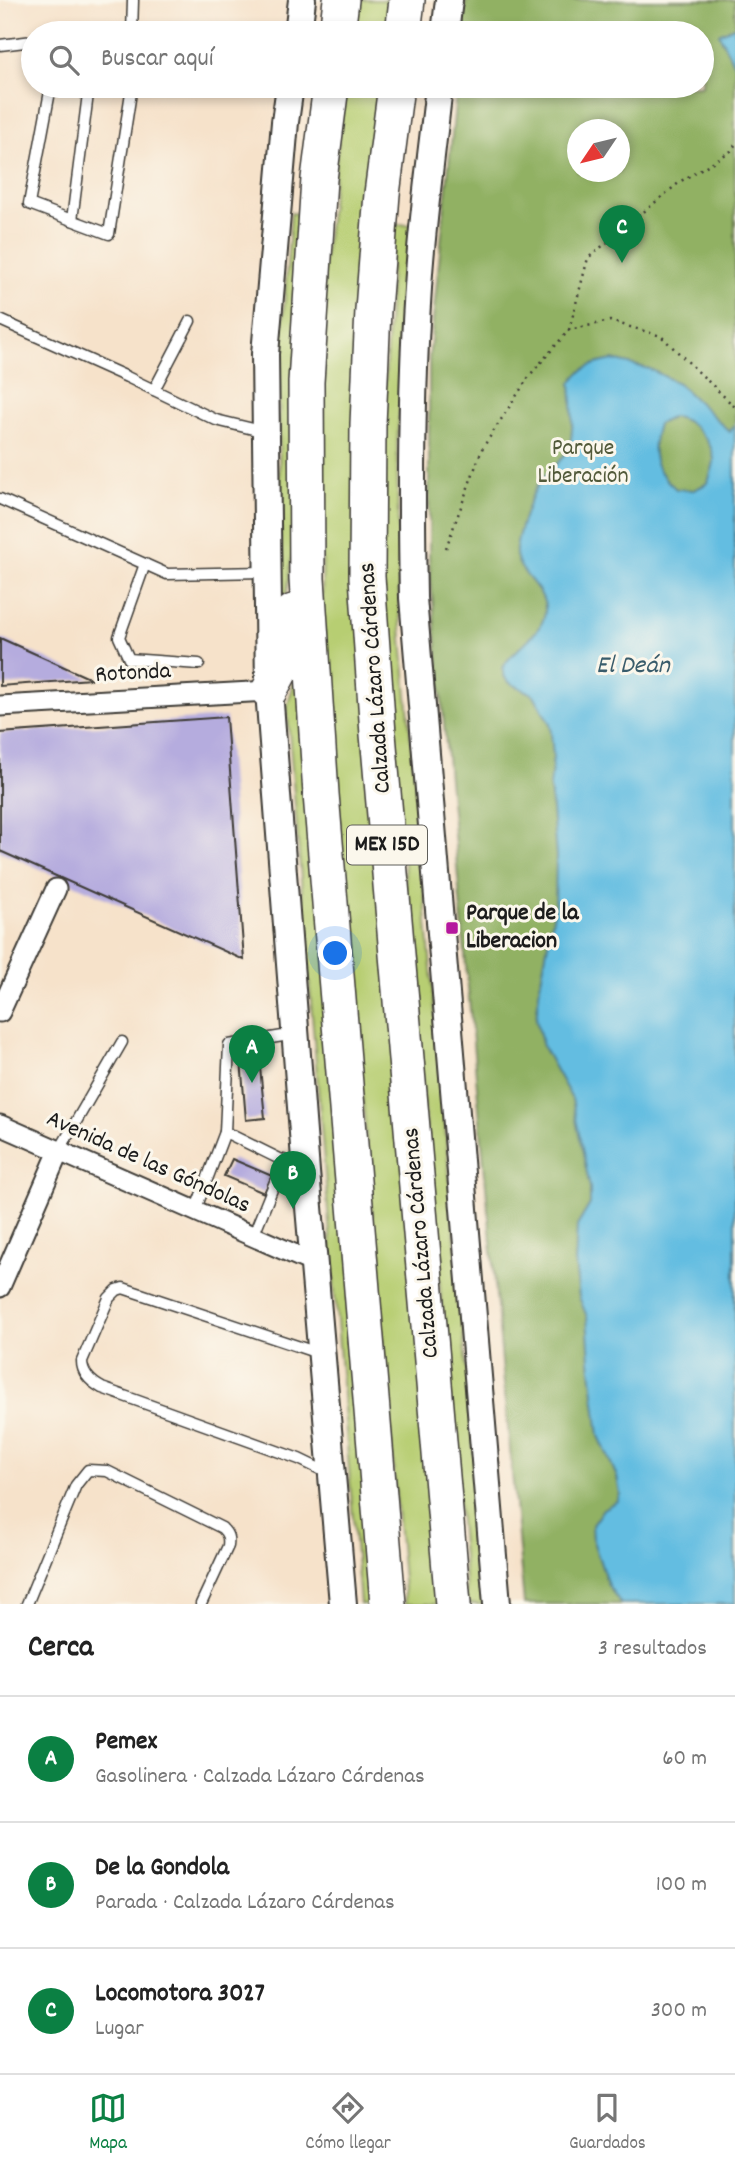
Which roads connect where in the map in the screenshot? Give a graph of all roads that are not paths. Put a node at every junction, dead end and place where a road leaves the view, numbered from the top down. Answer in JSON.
{"nodes":[{"id":1,"x":133,"y":0,"type":"edge"},
{"id":2,"x":302,"y":0,"type":"edge"},
{"id":3,"x":341,"y":0,"type":"edge"},
{"id":4,"x":407,"y":0,"type":"edge"},
{"id":5,"x":449,"y":0,"type":"edge"},
{"id":6,"x":132,"y":21,"type":"edge"},
{"id":7,"x":299,"y":21,"type":"edge"},
{"id":8,"x":338,"y":21,"type":"edge"},
{"id":9,"x":404,"y":21,"type":"edge"},
{"id":10,"x":446,"y":21,"type":"edge"},
{"id":11,"x":21,"y":43,"type":"edge"},
{"id":12,"x":0,"y":46,"type":"edge"},
{"id":13,"x":49,"y":98,"type":"edge"},
{"id":14,"x":87,"y":98,"type":"edge"},
{"id":15,"x":130,"y":98,"type":"edge"},
{"id":16,"x":288,"y":98,"type":"edge"},
{"id":17,"x":329,"y":98,"type":"edge"},
{"id":18,"x":394,"y":98,"type":"edge"},
{"id":19,"x":438,"y":98,"type":"edge"},
{"id":20,"x":72,"y":220,"type":"junction"},
{"id":21,"x":0,"y":320,"type":"edge"},
{"id":22,"x":190,"y":321,"type":"dead end"},
{"id":23,"x":154,"y":390,"type":"junction"},
{"id":24,"x":266,"y":432,"type":"junction"},
{"id":25,"x":0,"y":499,"type":"edge"},
{"id":26,"x":306,"y":511,"type":"junction"},
{"id":27,"x":145,"y":564,"type":"junction"},
{"id":28,"x":267,"y":572,"type":"junction"},
{"id":29,"x":199,"y":664,"type":"dead end"},
{"id":30,"x":269,"y":691,"type":"junction"},
{"id":31,"x":0,"y":706,"type":"edge"},
{"id":32,"x":55,"y":889,"type":"dead end"},
{"id":33,"x":0,"y":1012,"type":"edge"},
{"id":34,"x":295,"y":1034,"type":"junction"},
{"id":35,"x":122,"y":1042,"type":"dead end"},
{"id":36,"x":0,"y":1125,"type":"edge"},
{"id":37,"x":225,"y":1132,"type":"junction"},
{"id":38,"x":59,"y":1151,"type":"junction"},
{"id":39,"x":295,"y":1166,"type":"junction"},
{"id":40,"x":195,"y":1211,"type":"junction"},
{"id":41,"x":253,"y":1236,"type":"junction"},
{"id":42,"x":314,"y":1263,"type":"junction"},
{"id":43,"x":0,"y":1287,"type":"edge"},
{"id":44,"x":322,"y":1354,"type":"junction"},
{"id":45,"x":332,"y":1474,"type":"junction"},
{"id":46,"x":27,"y":1604,"type":"edge"},
{"id":47,"x":201,"y":1604,"type":"edge"},
{"id":48,"x":343,"y":1604,"type":"edge"},
{"id":49,"x":388,"y":1604,"type":"edge"},
{"id":50,"x":453,"y":1604,"type":"edge"},
{"id":51,"x":497,"y":1604,"type":"edge"}],
"edges":[{"from":1,"to":6,"type":"lane"},
{"from":2,"to":7,"type":"main road"},
{"from":3,"to":8,"type":"highway"},
{"from":4,"to":9,"type":"highway"},
{"from":5,"to":10,"type":"main road"},
{"from":11,"to":12,"type":"lane"},
{"from":13,"to":20,"type":"lane"},
{"from":14,"to":20,"type":"lane"},
{"from":15,"to":20,"type":"lane"},
{"from":16,"to":24,"type":"main road"},
{"from":17,"to":26,"type":"highway","number":"MEX 15D"},
{"from":18,"to":50,"type":"highway","name":"Calzada Lázaro Cárdenas","number":"MEX 15D"},
{"from":19,"to":51,"type":"main road","name":"Calzada Lázaro Cárdenas"},
{"from":21,"to":23,"type":"lane"},
{"from":22,"to":23,"type":"lane"},
{"from":23,"to":24,"type":"lane"},
{"from":24,"to":28,"type":"main road"},
{"from":25,"to":27,"type":"lane"},
{"from":26,"to":30,"type":"highway"},
{"from":26,"to":49,"type":"highway","number":"MEX 15D"},
{"from":27,"to":28,"type":"lane"},
{"from":27,"to":29,"type":"lane"},
{"from":28,"to":30,"type":"main road"},
{"from":30,"to":31,"type":"street","name":"Rotonda"},
{"from":30,"to":34,"type":"main road"},
{"from":32,"to":33,"type":"street"},
{"from":34,"to":37,"type":"lane"},
{"from":34,"to":39,"type":"main road"},
{"from":35,"to":38,"type":"lane"},
{"from":36,"to":38,"type":"street","name":"Avenida de las Góndolas"},
{"from":37,"to":39,"type":"lane"},
{"from":37,"to":40,"type":"lane"},
{"from":38,"to":40,"type":"street","name":"Avenida de las Góndolas"},
{"from":38,"to":43,"type":"street"},
{"from":39,"to":41,"type":"lane"},
{"from":39,"to":42,"type":"main road"},
{"from":40,"to":41,"type":"street","name":"Avenida de las Góndolas"},
{"from":41,"to":42,"type":"street","name":"Avenida de las Góndolas"},
{"from":42,"to":44,"type":"main road"},
{"from":44,"to":45,"type":"main road"},
{"from":44,"to":45,"type":"lane"},
{"from":45,"to":48,"type":"main road"},
{"from":46,"to":47,"type":"lane"}]}
